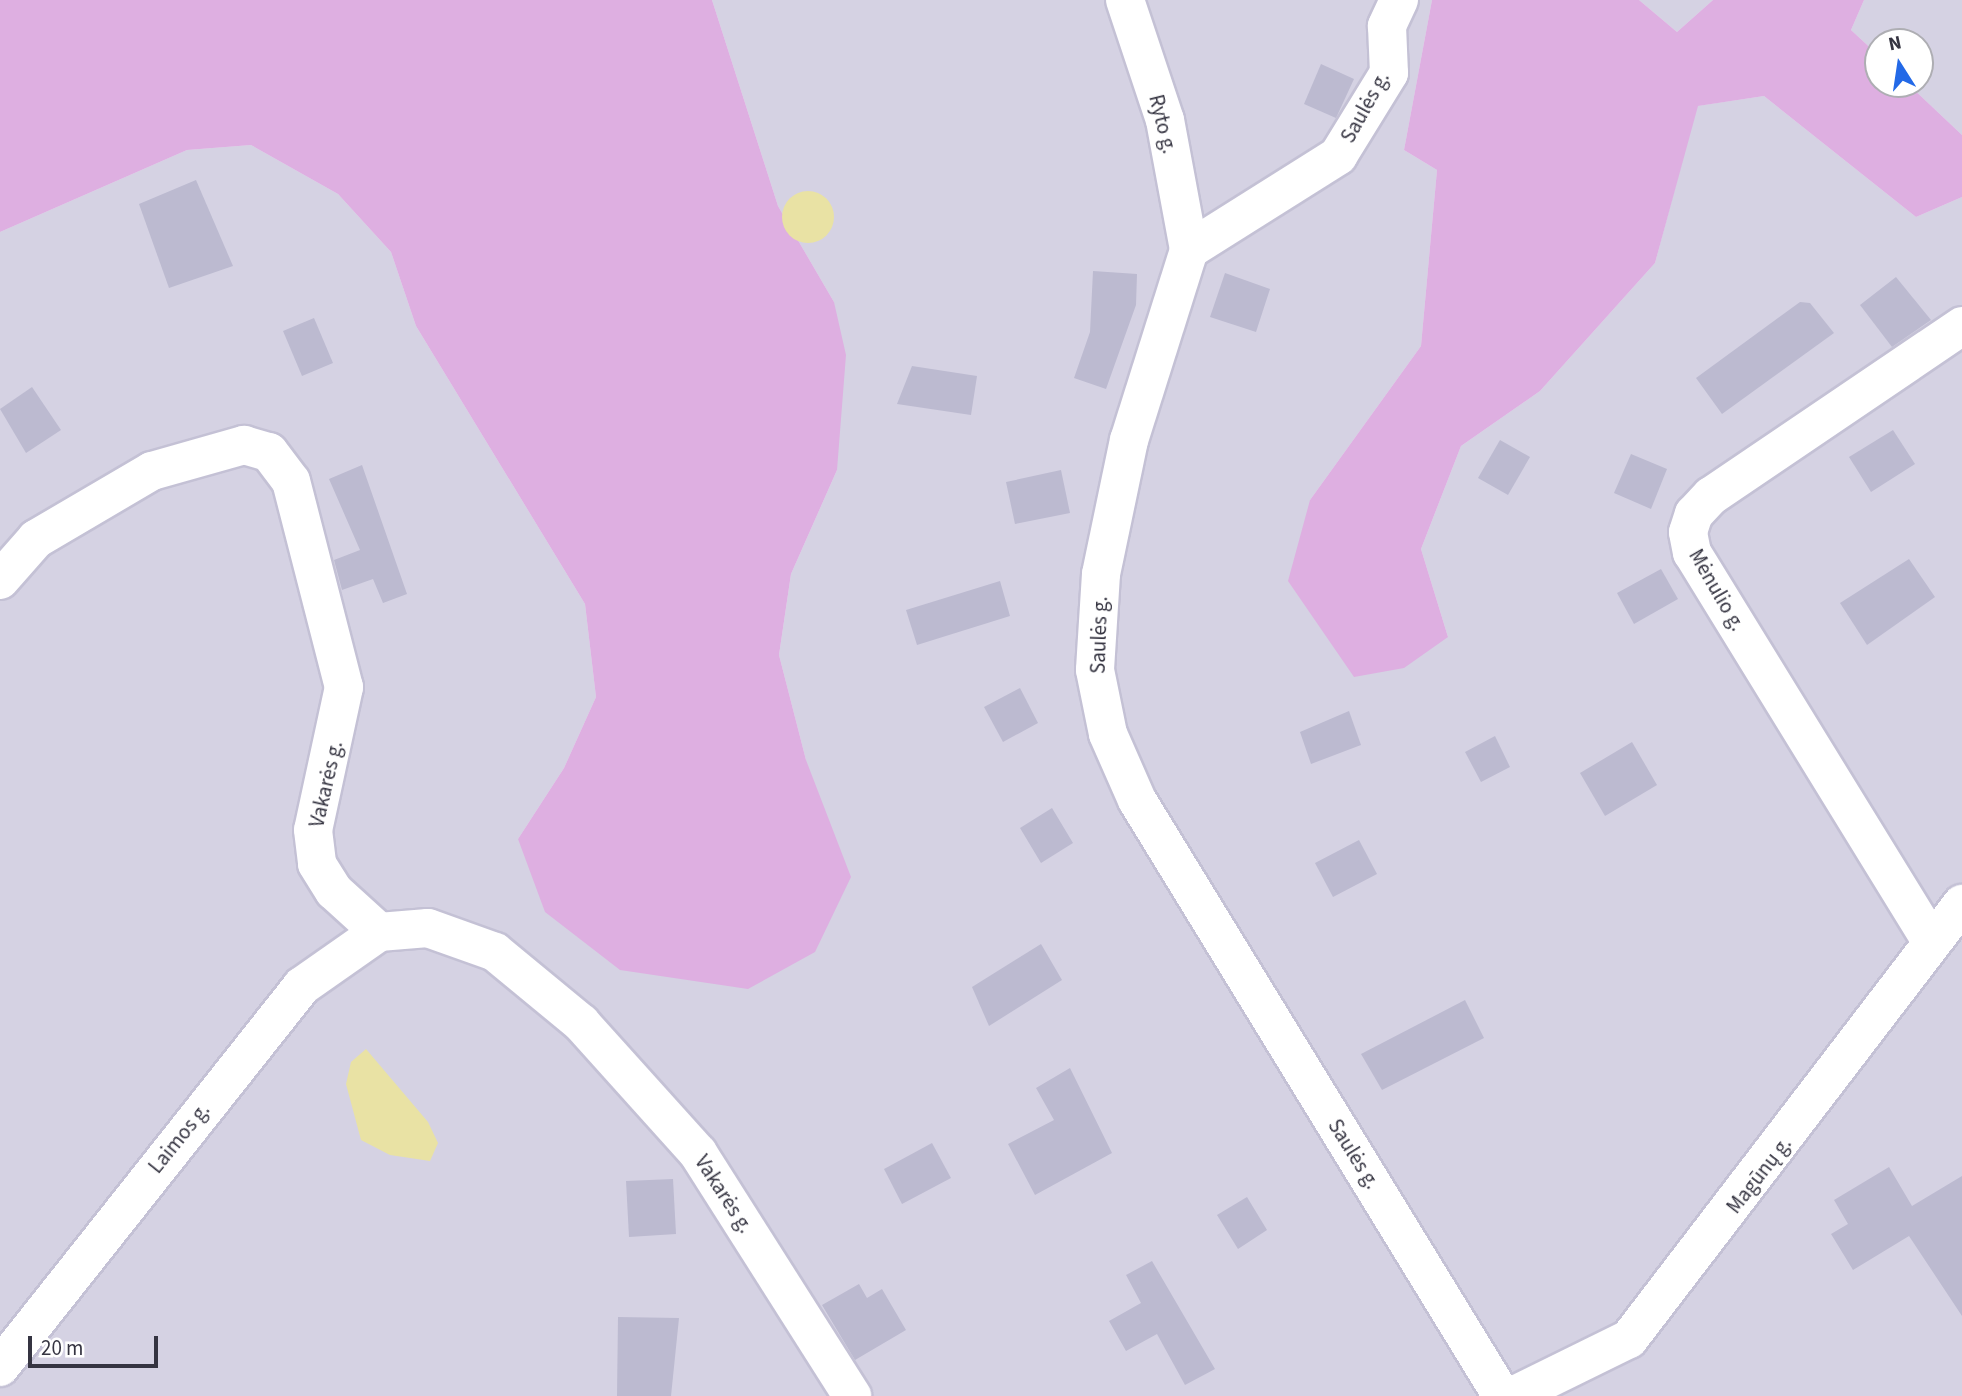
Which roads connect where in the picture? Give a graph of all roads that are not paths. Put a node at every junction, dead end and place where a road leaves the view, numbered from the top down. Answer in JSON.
{"nodes":[{"id":1,"x":1125,"y":0,"type":"edge"},
{"id":2,"x":1399,"y":0,"type":"edge"},
{"id":3,"x":1189,"y":250,"type":"junction"},
{"id":4,"x":1962,"y":326,"type":"edge"},
{"id":5,"x":0,"y":580,"type":"edge"},
{"id":6,"x":1962,"y":904,"type":"edge"},
{"id":7,"x":379,"y":932,"type":"junction"},
{"id":8,"x":1931,"y":942,"type":"junction"},
{"id":9,"x":0,"y":1367,"type":"edge"},
{"id":10,"x":852,"y":1396,"type":"edge"},
{"id":11,"x":1502,"y":1396,"type":"edge"},
{"id":12,"x":1513,"y":1396,"type":"edge"}],
"edges":[{"from":1,"to":3,"type":"street","name":"Ryto g."},
{"from":2,"to":3,"type":"street","name":"Saulės g."},
{"from":3,"to":11,"type":"street","name":"Saulės g."},
{"from":4,"to":8,"type":"street","name":"Mėnulio g."},
{"from":5,"to":7,"type":"street","name":"Vakarės g."},
{"from":6,"to":8,"type":"street","name":"Magūnų g."},
{"from":7,"to":9,"type":"street","name":"Laimos g."},
{"from":7,"to":10,"type":"street","name":"Vakarės g."},
{"from":8,"to":12,"type":"street","name":"Magūnų g."}]}
